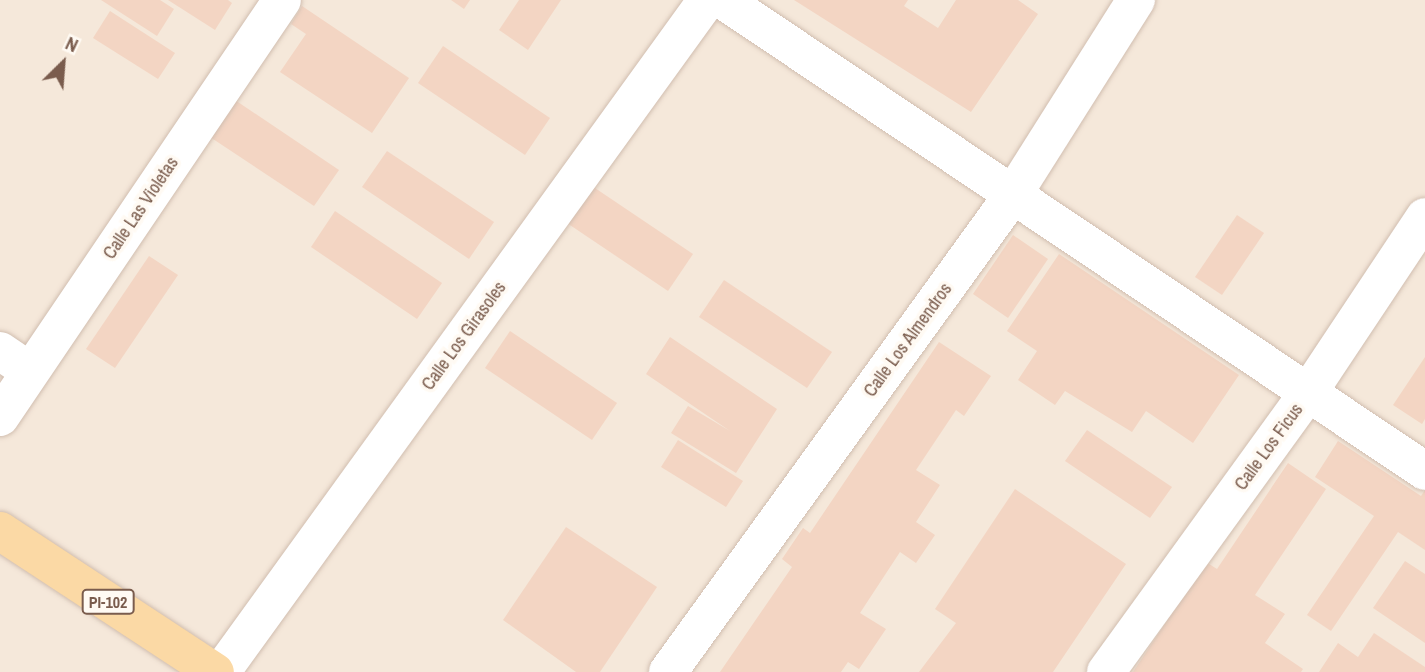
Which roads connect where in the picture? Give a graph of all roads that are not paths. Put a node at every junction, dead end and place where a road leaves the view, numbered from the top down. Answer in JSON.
{"nodes":[{"id":1,"x":282,"y":0,"type":"edge"},
{"id":2,"x":707,"y":0,"type":"edge"},
{"id":3,"x":723,"y":0,"type":"edge"},
{"id":4,"x":1136,"y":0,"type":"edge"},
{"id":5,"x":1012,"y":196,"type":"junction"},
{"id":6,"x":1425,"y":217,"type":"edge"},
{"id":7,"x":15,"y":361,"type":"edge"},
{"id":8,"x":1308,"y":393,"type":"junction"},
{"id":9,"x":0,"y":417,"type":"edge"},
{"id":10,"x":1425,"y":471,"type":"edge"},
{"id":11,"x":0,"y":531,"type":"edge"},
{"id":12,"x":215,"y":672,"type":"edge"},
{"id":13,"x":221,"y":672,"type":"edge"},
{"id":14,"x":668,"y":672,"type":"edge"},
{"id":15,"x":1106,"y":672,"type":"edge"}],
"edges":[{"from":1,"to":7,"type":"street","name":"Calle Las Violetas"},
{"from":2,"to":13,"type":"street","name":"Calle Los Girasoles"},
{"from":3,"to":5,"type":"street"},
{"from":4,"to":5,"type":"street","name":"Calle Los Almendros"},
{"from":5,"to":8,"type":"street"},
{"from":5,"to":14,"type":"street","name":"Calle Los Almendros"},
{"from":6,"to":8,"type":"street","name":"Calle Los Ficus"},
{"from":7,"to":9,"type":"street","name":"Calle Las Violetas"},
{"from":8,"to":10,"type":"street"},
{"from":8,"to":15,"type":"street","name":"Calle Los Ficus"},
{"from":11,"to":12,"type":"main road","number":"PI-102"}]}
